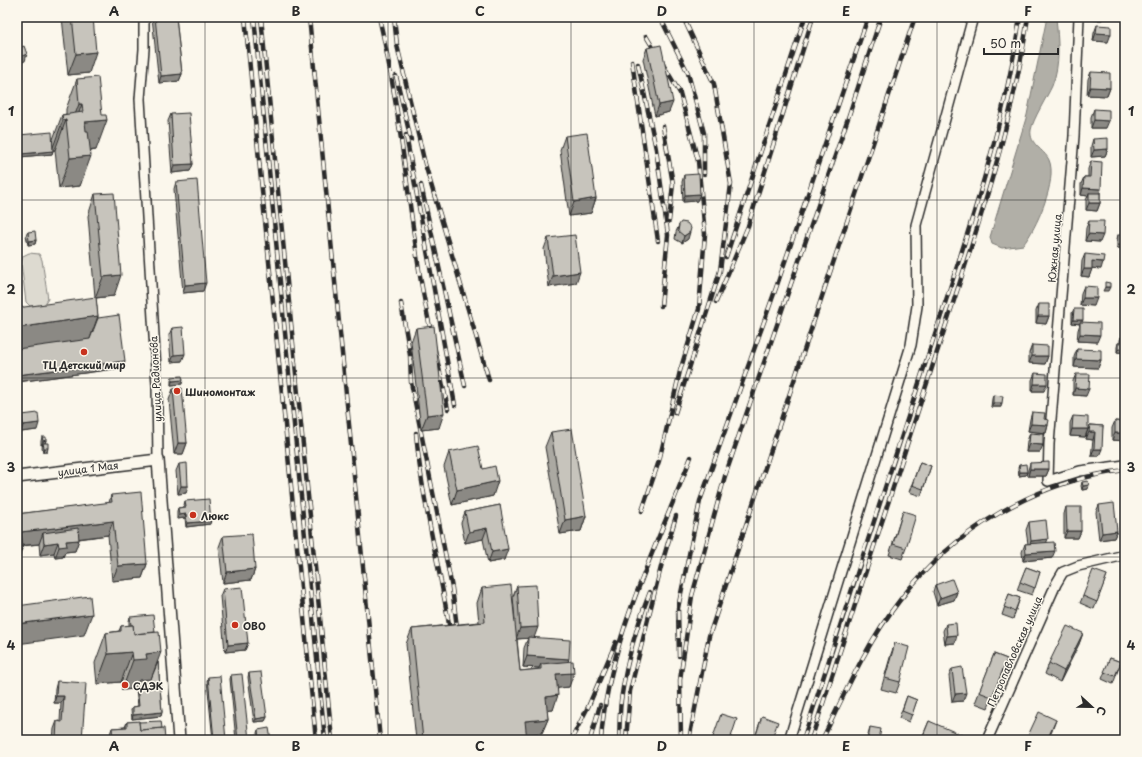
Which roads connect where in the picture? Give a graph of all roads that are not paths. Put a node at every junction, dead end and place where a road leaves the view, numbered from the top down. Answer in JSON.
{"nodes":[{"id":1,"x":144,"y":17,"type":"edge"},
{"id":2,"x":973,"y":17,"type":"edge"},
{"id":3,"x":1079,"y":17,"type":"edge"},
{"id":4,"x":158,"y":460,"type":"junction"},
{"id":5,"x":1125,"y":465,"type":"edge"},
{"id":6,"x":17,"y":477,"type":"edge"},
{"id":7,"x":1125,"y":555,"type":"edge"},
{"id":8,"x":179,"y":740,"type":"edge"},
{"id":9,"x":789,"y":740,"type":"edge"},
{"id":10,"x":987,"y":740,"type":"edge"}],
"edges":[{"from":1,"to":4,"type":"street","name":"улица Радионова"},
{"from":2,"to":9,"type":"street"},
{"from":3,"to":5,"type":"street","name":"Южная улица"},
{"from":4,"to":6,"type":"street","name":"улица 1 Мая"},
{"from":4,"to":8,"type":"street","name":"улица Радионова"},
{"from":7,"to":10,"type":"street","name":"Петропавловская улица"}]}
